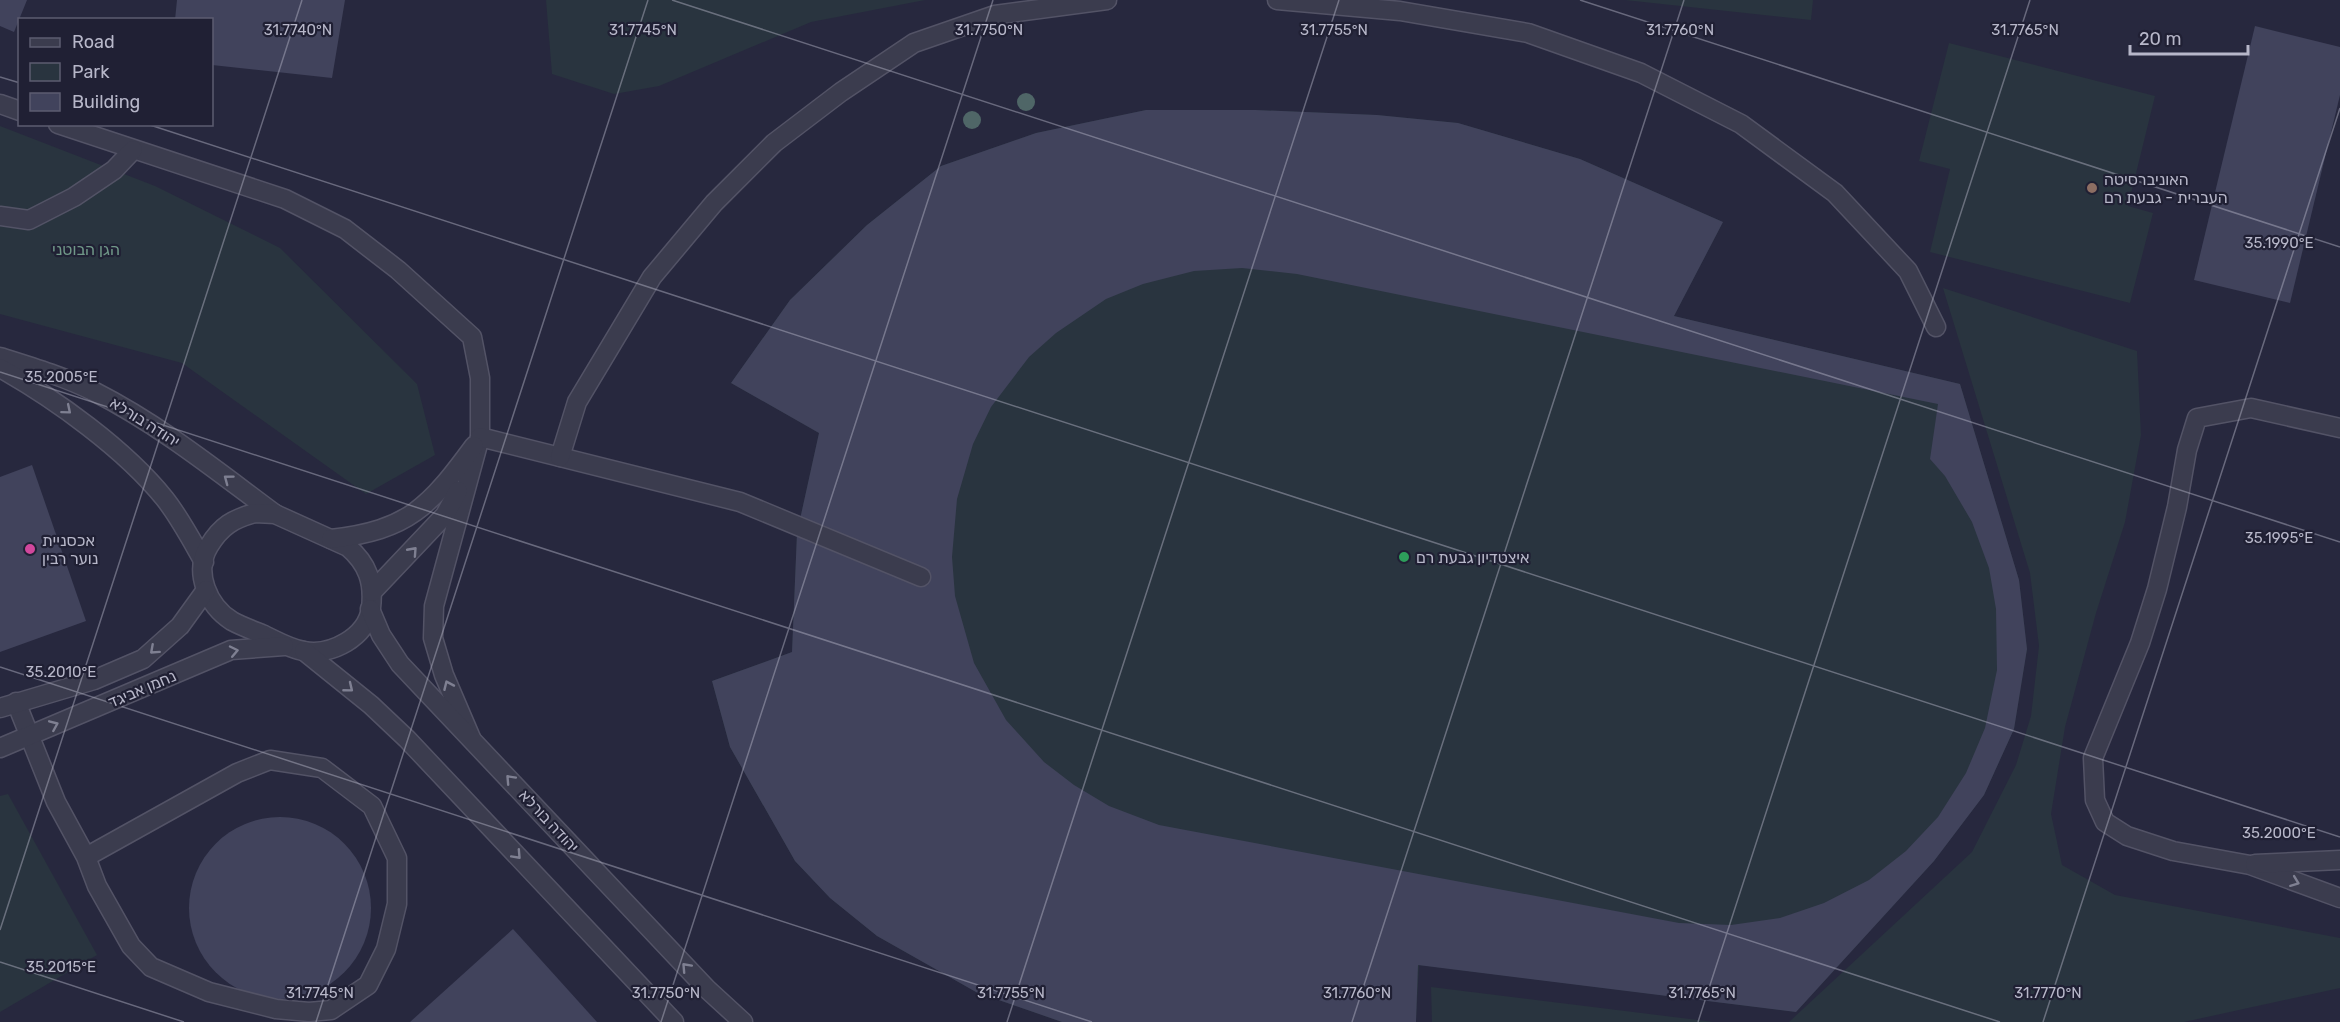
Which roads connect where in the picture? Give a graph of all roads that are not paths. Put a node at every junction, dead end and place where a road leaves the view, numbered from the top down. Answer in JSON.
{"nodes":[{"id":1,"x":1107,"y":0,"type":"edge"},
{"id":2,"x":1277,"y":0,"type":"edge"},
{"id":3,"x":0,"y":104,"type":"edge"},
{"id":4,"x":18,"y":110,"type":"edge"},
{"id":5,"x":64,"y":126,"type":"edge"},
{"id":6,"x":134,"y":150,"type":"junction"},
{"id":7,"x":0,"y":216,"type":"edge"},
{"id":8,"x":1936,"y":327,"type":"dead end"},
{"id":9,"x":0,"y":357,"type":"edge"},
{"id":10,"x":0,"y":368,"type":"edge"},
{"id":11,"x":2340,"y":428,"type":"edge"},
{"id":12,"x":480,"y":437,"type":"junction"},
{"id":13,"x":560,"y":457,"type":"junction"},
{"id":14,"x":275,"y":514,"type":"junction"},
{"id":15,"x":330,"y":539,"type":"junction"},
{"id":16,"x":204,"y":562,"type":"junction"},
{"id":17,"x":921,"y":577,"type":"dead end"},
{"id":18,"x":206,"y":590,"type":"junction"},
{"id":19,"x":371,"y":601,"type":"junction"},
{"id":20,"x":296,"y":648,"type":"junction"},
{"id":21,"x":8,"y":705,"type":"edge"},
{"id":22,"x":29,"y":736,"type":"junction"},
{"id":23,"x":471,"y":738,"type":"junction"},
{"id":24,"x":0,"y":748,"type":"edge"},
{"id":25,"x":86,"y":857,"type":"junction"},
{"id":26,"x":2340,"y":860,"type":"edge"},
{"id":27,"x":2250,"y":865,"type":"junction"},
{"id":28,"x":2340,"y":898,"type":"edge"},
{"id":29,"x":674,"y":1022,"type":"edge"},
{"id":30,"x":743,"y":1022,"type":"edge"}],
"edges":[{"from":1,"to":13,"type":"street"},
{"from":2,"to":8,"type":"street"},
{"from":3,"to":4,"type":"street"},
{"from":5,"to":6,"type":"street"},
{"from":6,"to":7,"type":"street"},
{"from":6,"to":12,"type":"street"},
{"from":14,"to":9,"type":"street","name":"יהודה בורלא","one_way":true},
{"from":10,"to":16,"type":"street","one_way":true},
{"from":11,"to":27,"type":"street"},
{"from":12,"to":13,"type":"street"},
{"from":12,"to":15,"type":"street"},
{"from":19,"to":12,"type":"street","one_way":true},
{"from":23,"to":12,"type":"street","one_way":true},
{"from":13,"to":17,"type":"street"},
{"from":14,"to":15,"type":"street"},
{"from":14,"to":16,"type":"street"},
{"from":15,"to":19,"type":"street"},
{"from":16,"to":18,"type":"street"},
{"from":18,"to":20,"type":"street"},
{"from":18,"to":21,"type":"street","name":"נחמן אביגד","one_way":true},
{"from":19,"to":20,"type":"street"},
{"from":19,"to":23,"type":"street","name":"יהודה בורלא"},
{"from":22,"to":20,"type":"street","name":"נחמן אביגד","one_way":true},
{"from":20,"to":29,"type":"street","one_way":true},
{"from":21,"to":22,"type":"street"},
{"from":22,"to":24,"type":"street","name":"נחמן אביגד"},
{"from":22,"to":25,"type":"street"},
{"from":30,"to":23,"type":"street","name":"יהודה בורלא","one_way":true},
{"from":25,"to":25,"type":"street"},
{"from":26,"to":27,"type":"street"},
{"from":27,"to":28,"type":"street","one_way":true}]}
